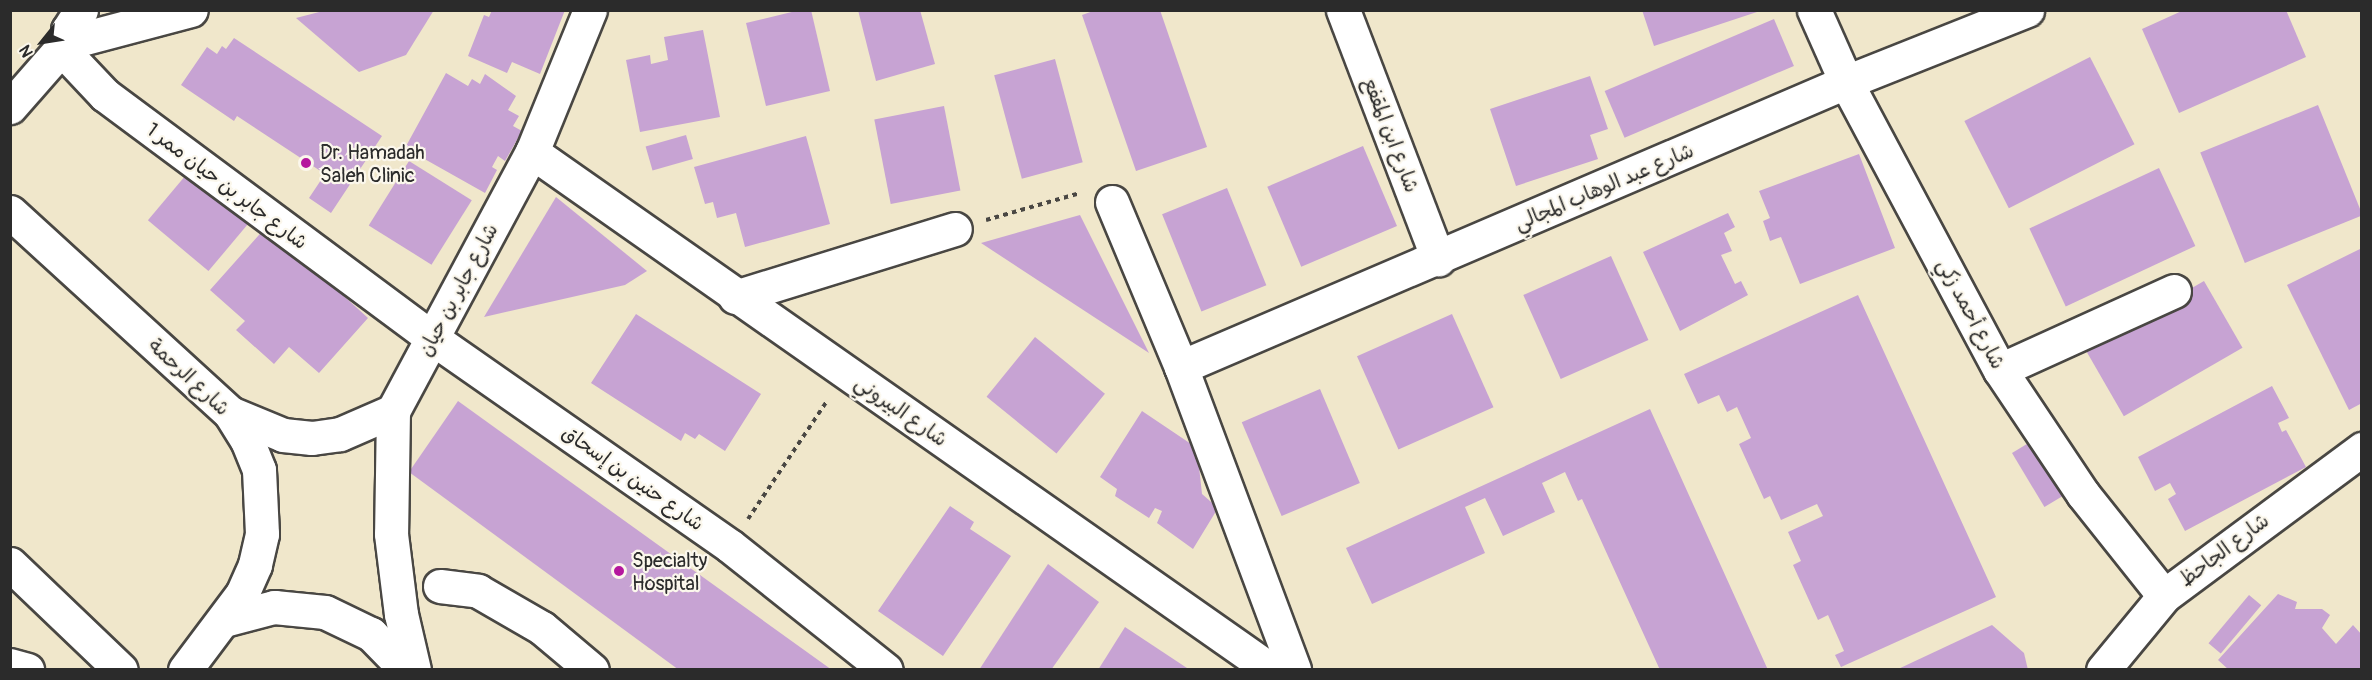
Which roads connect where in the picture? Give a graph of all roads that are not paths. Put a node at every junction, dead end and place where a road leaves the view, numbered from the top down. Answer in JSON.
{"nodes":[{"id":1,"x":81,"y":10,"type":"edge"},
{"id":2,"x":191,"y":10,"type":"edge"},
{"id":3,"x":590,"y":10,"type":"edge"},
{"id":4,"x":1343,"y":10,"type":"edge"},
{"id":5,"x":1814,"y":10,"type":"edge"},
{"id":6,"x":2027,"y":10,"type":"edge"},
{"id":7,"x":66,"y":42,"type":"junction"},
{"id":8,"x":1846,"y":82,"type":"junction"},
{"id":9,"x":10,"y":107,"type":"edge"},
{"id":10,"x":532,"y":152,"type":"junction"},
{"id":11,"x":1112,"y":202,"type":"road end"},
{"id":12,"x":10,"y":212,"type":"edge"},
{"id":13,"x":955,"y":229,"type":"road end"},
{"id":14,"x":1438,"y":258,"type":"junction"},
{"id":15,"x":2174,"y":291,"type":"dead end"},
{"id":16,"x":735,"y":297,"type":"junction"},
{"id":17,"x":432,"y":338,"type":"junction"},
{"id":18,"x":1181,"y":367,"type":"junction"},
{"id":19,"x":2000,"y":370,"type":"junction"},
{"id":20,"x":393,"y":411,"type":"junction"},
{"id":21,"x":230,"y":413,"type":"junction"},
{"id":22,"x":2361,"y":449,"type":"edge"},
{"id":23,"x":10,"y":564,"type":"edge"},
{"id":24,"x":440,"y":586,"type":"dead end"},
{"id":25,"x":2164,"y":596,"type":"junction"},
{"id":26,"x":224,"y":620,"type":"junction"},
{"id":27,"x":10,"y":665,"type":"edge"},
{"id":28,"x":27,"y":669,"type":"edge"},
{"id":29,"x":121,"y":669,"type":"edge"},
{"id":30,"x":185,"y":669,"type":"edge"},
{"id":31,"x":406,"y":669,"type":"edge"},
{"id":32,"x":414,"y":669,"type":"edge"},
{"id":33,"x":592,"y":669,"type":"edge"},
{"id":34,"x":886,"y":669,"type":"edge"},
{"id":35,"x":1271,"y":669,"type":"edge"},
{"id":36,"x":1294,"y":669,"type":"edge"},
{"id":37,"x":2103,"y":669,"type":"edge"}],
"edges":[{"from":1,"to":7,"type":"street"},
{"from":2,"to":7,"type":"street"},
{"from":3,"to":10,"type":"street","name":"شارع جابر بن حيان"},
{"from":4,"to":14,"type":"street","name":"شارع ابن المقفع"},
{"from":5,"to":8,"type":"street","name":"شارع أحمد زكي"},
{"from":6,"to":8,"type":"street","name":"شارع عبد الوهاب المجالي"},
{"from":7,"to":9,"type":"street"},
{"from":7,"to":17,"type":"street","name":"شارع جابر بن حيان ممر 1"},
{"from":8,"to":14,"type":"street","name":"شارع عبد الوهاب المجالي"},
{"from":8,"to":19,"type":"street","name":"شارع أحمد زكي"},
{"from":10,"to":16,"type":"street","name":"شارع البيروني"},
{"from":10,"to":17,"type":"street","name":"شارع جابر بن حيان"},
{"from":11,"to":18,"type":"street"},
{"from":12,"to":21,"type":"street","name":"شارع الرحمة"},
{"from":13,"to":16,"type":"street"},
{"from":14,"to":18,"type":"street","name":"شارع عبد الوهاب المجالي"},
{"from":15,"to":19,"type":"street"},
{"from":16,"to":35,"type":"street","name":"شارع البيروني"},
{"from":17,"to":20,"type":"street","name":"شارع جابر بن حيان"},
{"from":17,"to":34,"type":"street","name":"شارع حنين بن إسحاق"},
{"from":18,"to":36,"type":"street"},
{"from":19,"to":25,"type":"street","name":"شارع أحمد زكي"},
{"from":20,"to":21,"type":"street"},
{"from":20,"to":32,"type":"street"},
{"from":21,"to":26,"type":"street","name":"شارع الرحمة"},
{"from":22,"to":25,"type":"street","name":"شارع الجاحظ"},
{"from":23,"to":29,"type":"street"},
{"from":24,"to":33,"type":"street"},
{"from":25,"to":37,"type":"street","name":"شارع الجاحظ"},
{"from":26,"to":30,"type":"street"},
{"from":26,"to":31,"type":"street"},
{"from":27,"to":28,"type":"street"}]}
